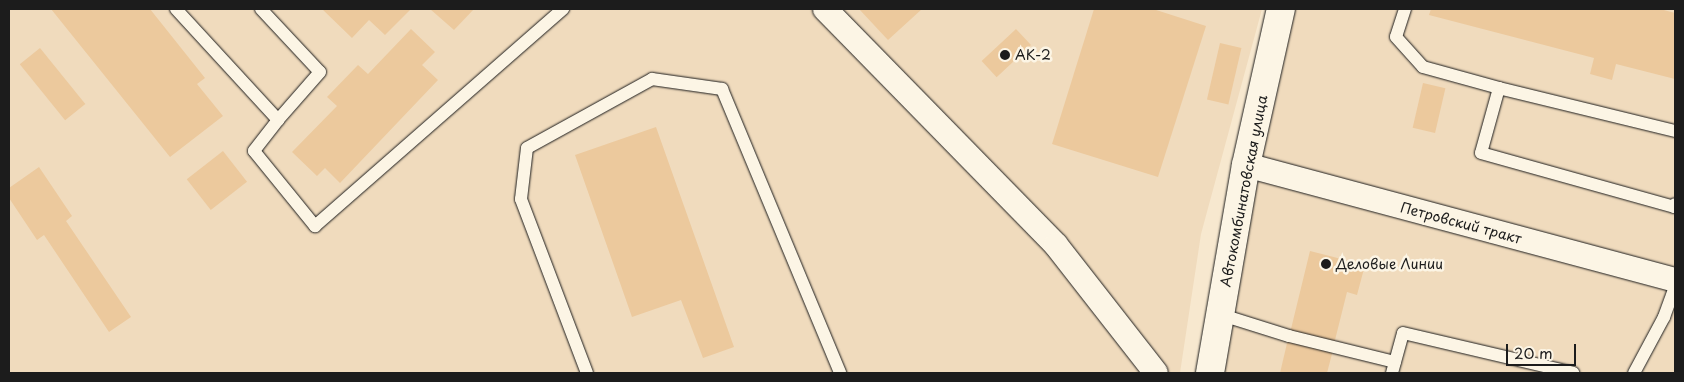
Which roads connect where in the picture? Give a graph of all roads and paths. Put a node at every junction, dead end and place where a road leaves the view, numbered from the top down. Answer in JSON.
{"nodes":[{"id":1,"x":176,"y":9,"type":"edge"},
{"id":2,"x":262,"y":9,"type":"edge"},
{"id":3,"x":563,"y":9,"type":"edge"},
{"id":4,"x":826,"y":9,"type":"edge"},
{"id":5,"x":1281,"y":9,"type":"edge"},
{"id":6,"x":1405,"y":9,"type":"edge"},
{"id":7,"x":1499,"y":88,"type":"junction"},
{"id":8,"x":278,"y":120,"type":"junction"},
{"id":9,"x":1675,"y":131,"type":"edge"},
{"id":10,"x":1246,"y":165,"type":"junction"},
{"id":11,"x":1675,"y":204,"type":"edge"},
{"id":12,"x":1675,"y":280,"type":"edge"},
{"id":13,"x":1675,"y":286,"type":"edge"},
{"id":14,"x":1222,"y":315,"type":"junction"},
{"id":15,"x":1394,"y":368,"type":"edge"},
{"id":16,"x":587,"y":373,"type":"edge"},
{"id":17,"x":840,"y":373,"type":"edge"},
{"id":18,"x":1156,"y":373,"type":"edge"},
{"id":19,"x":1210,"y":373,"type":"edge"},
{"id":20,"x":1573,"y":373,"type":"edge"},
{"id":21,"x":1634,"y":373,"type":"edge"}],
"edges":[{"from":1,"to":8,"type":"lane"},
{"from":2,"to":8,"type":"lane"},
{"from":3,"to":8,"type":"lane"},
{"from":4,"to":18,"type":"street"},
{"from":5,"to":10,"type":"street","name":"Автокомбинатовская улица"},
{"from":6,"to":7,"type":"lane"},
{"from":7,"to":9,"type":"lane"},
{"from":7,"to":11,"type":"lane"},
{"from":10,"to":12,"type":"street","name":"Петровский тракт"},
{"from":10,"to":14,"type":"street","name":"Автокомбинатовская улица"},
{"from":13,"to":21,"type":"lane"},
{"from":14,"to":15,"type":"lane"},
{"from":14,"to":19,"type":"street","name":"Автокомбинатовская улица"},
{"from":15,"to":20,"type":"lane"},
{"from":16,"to":17,"type":"lane"}]}
